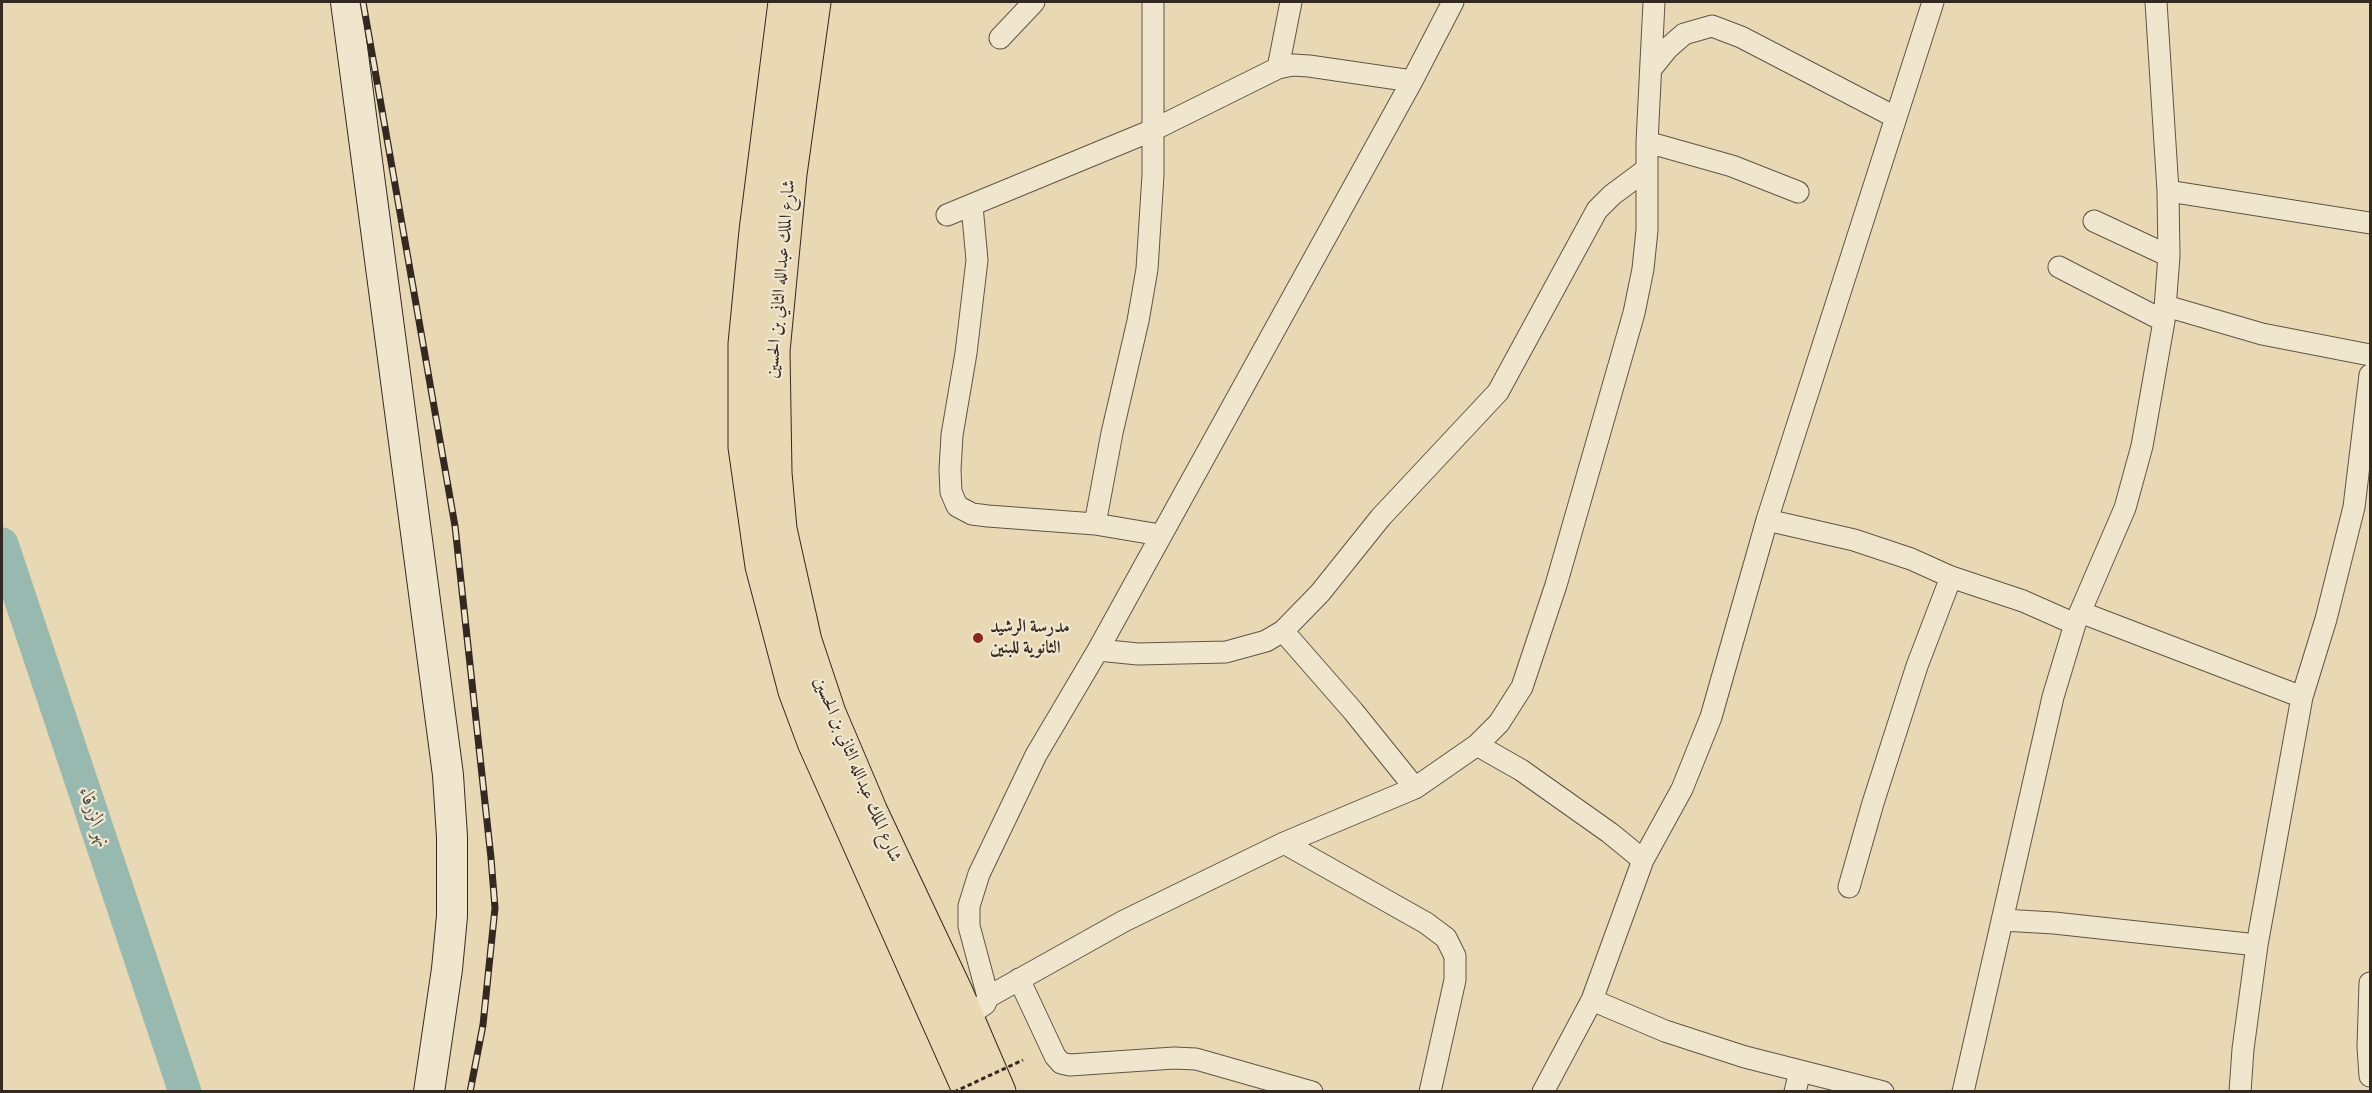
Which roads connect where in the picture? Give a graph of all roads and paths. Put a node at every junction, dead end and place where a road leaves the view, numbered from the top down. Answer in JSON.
{"nodes":[{"id":1,"x":346,"y":2,"type":"edge"},
{"id":2,"x":785,"y":2,"type":"edge"},
{"id":3,"x":814,"y":2,"type":"edge"},
{"id":4,"x":1034,"y":2,"type":"edge"},
{"id":5,"x":1153,"y":2,"type":"edge"},
{"id":6,"x":1291,"y":2,"type":"edge"},
{"id":7,"x":1453,"y":2,"type":"edge"},
{"id":8,"x":1653,"y":2,"type":"edge"},
{"id":9,"x":1933,"y":2,"type":"edge"},
{"id":10,"x":2156,"y":2,"type":"edge"},
{"id":11,"x":1000,"y":38,"type":"dead end"},
{"id":12,"x":1278,"y":68,"type":"junction"},
{"id":13,"x":1651,"y":69,"type":"junction"},
{"id":14,"x":1412,"y":81,"type":"junction"},
{"id":15,"x":1895,"y":117,"type":"junction"},
{"id":16,"x":1153,"y":130,"type":"junction"},
{"id":17,"x":1647,"y":142,"type":"junction"},
{"id":18,"x":1647,"y":169,"type":"junction"},
{"id":19,"x":777,"y":172,"type":"junction"},
{"id":20,"x":2168,"y":191,"type":"junction"},
{"id":21,"x":1798,"y":192,"type":"dead end"},
{"id":22,"x":972,"y":206,"type":"junction"},
{"id":23,"x":947,"y":215,"type":"dead end"},
{"id":24,"x":2094,"y":221,"type":"dead end"},
{"id":25,"x":2370,"y":223,"type":"edge"},
{"id":26,"x":2169,"y":256,"type":"junction"},
{"id":27,"x":2059,"y":267,"type":"dead end"},
{"id":28,"x":2165,"y":314,"type":"junction"},
{"id":29,"x":2370,"y":355,"type":"edge"},
{"id":30,"x":2370,"y":375,"type":"edge"},
{"id":31,"x":1767,"y":520,"type":"junction"},
{"id":32,"x":1095,"y":524,"type":"junction"},
{"id":33,"x":1160,"y":536,"type":"junction"},
{"id":34,"x":1951,"y":577,"type":"junction"},
{"id":35,"x":2077,"y":618,"type":"junction"},
{"id":36,"x":1283,"y":631,"type":"junction"},
{"id":37,"x":1098,"y":650,"type":"junction"},
{"id":38,"x":2302,"y":697,"type":"junction"},
{"id":39,"x":1477,"y":745,"type":"junction"},
{"id":40,"x":1414,"y":788,"type":"junction"},
{"id":41,"x":1284,"y":843,"type":"junction"},
{"id":42,"x":1643,"y":860,"type":"junction"},
{"id":43,"x":1849,"y":887,"type":"dead end"},
{"id":44,"x":2002,"y":920,"type":"junction"},
{"id":45,"x":2257,"y":945,"type":"junction"},
{"id":46,"x":1019,"y":979,"type":"junction"},
{"id":47,"x":2370,"y":983,"type":"edge"},
{"id":48,"x":1593,"y":1000,"type":"junction"},
{"id":49,"x":977,"y":1007,"type":"junction"},
{"id":50,"x":1023,"y":1060,"type":"dead end"},
{"id":51,"x":1800,"y":1071,"type":"junction"},
{"id":52,"x":2370,"y":1076,"type":"edge"},
{"id":53,"x":429,"y":1092,"type":"edge"},
{"id":54,"x":954,"y":1092,"type":"edge"},
{"id":55,"x":970,"y":1092,"type":"edge"},
{"id":56,"x":999,"y":1092,"type":"edge"},
{"id":57,"x":1312,"y":1092,"type":"edge"},
{"id":58,"x":1430,"y":1092,"type":"edge"},
{"id":59,"x":1543,"y":1092,"type":"edge"},
{"id":60,"x":1794,"y":1092,"type":"edge"},
{"id":61,"x":1883,"y":1092,"type":"edge"},
{"id":62,"x":1963,"y":1092,"type":"edge"},
{"id":63,"x":2240,"y":1092,"type":"edge"}],
"edges":[{"from":1,"to":53,"type":"street"},
{"from":2,"to":19,"type":"main road","name":"شارع الملك عبدالله الثاني بن الحسين"},
{"from":3,"to":19,"type":"main road","name":"شارع الملك عبدالله الثاني بن الحسين"},
{"from":4,"to":11,"type":"street"},
{"from":5,"to":16,"type":"street"},
{"from":6,"to":12,"type":"street"},
{"from":7,"to":14,"type":"street"},
{"from":8,"to":13,"type":"street"},
{"from":9,"to":15,"type":"street"},
{"from":10,"to":20,"type":"street"},
{"from":12,"to":14,"type":"street"},
{"from":12,"to":16,"type":"street"},
{"from":13,"to":15,"type":"street"},
{"from":13,"to":17,"type":"street"},
{"from":14,"to":33,"type":"street"},
{"from":15,"to":31,"type":"street"},
{"from":16,"to":22,"type":"street"},
{"from":16,"to":32,"type":"street"},
{"from":17,"to":18,"type":"street"},
{"from":17,"to":21,"type":"street"},
{"from":18,"to":36,"type":"street"},
{"from":18,"to":39,"type":"street"},
{"from":19,"to":49,"type":"main road","name":"شارع الملك عبدالله الثاني بن الحسين"},
{"from":19,"to":55,"type":"main road","name":"شارع الملك عبدالله الثاني بن الحسين"},
{"from":20,"to":25,"type":"street"},
{"from":20,"to":26,"type":"street"},
{"from":22,"to":23,"type":"street"},
{"from":22,"to":32,"type":"street"},
{"from":24,"to":26,"type":"street"},
{"from":26,"to":28,"type":"street"},
{"from":27,"to":28,"type":"street"},
{"from":28,"to":29,"type":"street"},
{"from":28,"to":35,"type":"street"},
{"from":30,"to":38,"type":"street"},
{"from":31,"to":34,"type":"street"},
{"from":31,"to":42,"type":"street"},
{"from":32,"to":33,"type":"street"},
{"from":33,"to":37,"type":"street"},
{"from":34,"to":35,"type":"street"},
{"from":34,"to":43,"type":"street"},
{"from":35,"to":38,"type":"street"},
{"from":35,"to":44,"type":"street"},
{"from":36,"to":37,"type":"street"},
{"from":36,"to":40,"type":"street"},
{"from":37,"to":49,"type":"street"},
{"from":38,"to":45,"type":"street"},
{"from":39,"to":40,"type":"street"},
{"from":39,"to":42,"type":"street"},
{"from":40,"to":41,"type":"street"},
{"from":41,"to":46,"type":"street"},
{"from":41,"to":58,"type":"street"},
{"from":42,"to":48,"type":"street"},
{"from":44,"to":45,"type":"street"},
{"from":44,"to":62,"type":"street"},
{"from":45,"to":63,"type":"street"},
{"from":46,"to":49,"type":"street"},
{"from":46,"to":57,"type":"street"},
{"from":47,"to":52,"type":"street"},
{"from":48,"to":51,"type":"street"},
{"from":48,"to":59,"type":"street"},
{"from":49,"to":56,"type":"main road","name":"شارع الملك عبدالله الثاني بن الحسين"},
{"from":50,"to":54,"type":"path","bridge":true},
{"from":51,"to":60,"type":"street"},
{"from":51,"to":61,"type":"street"}]}
